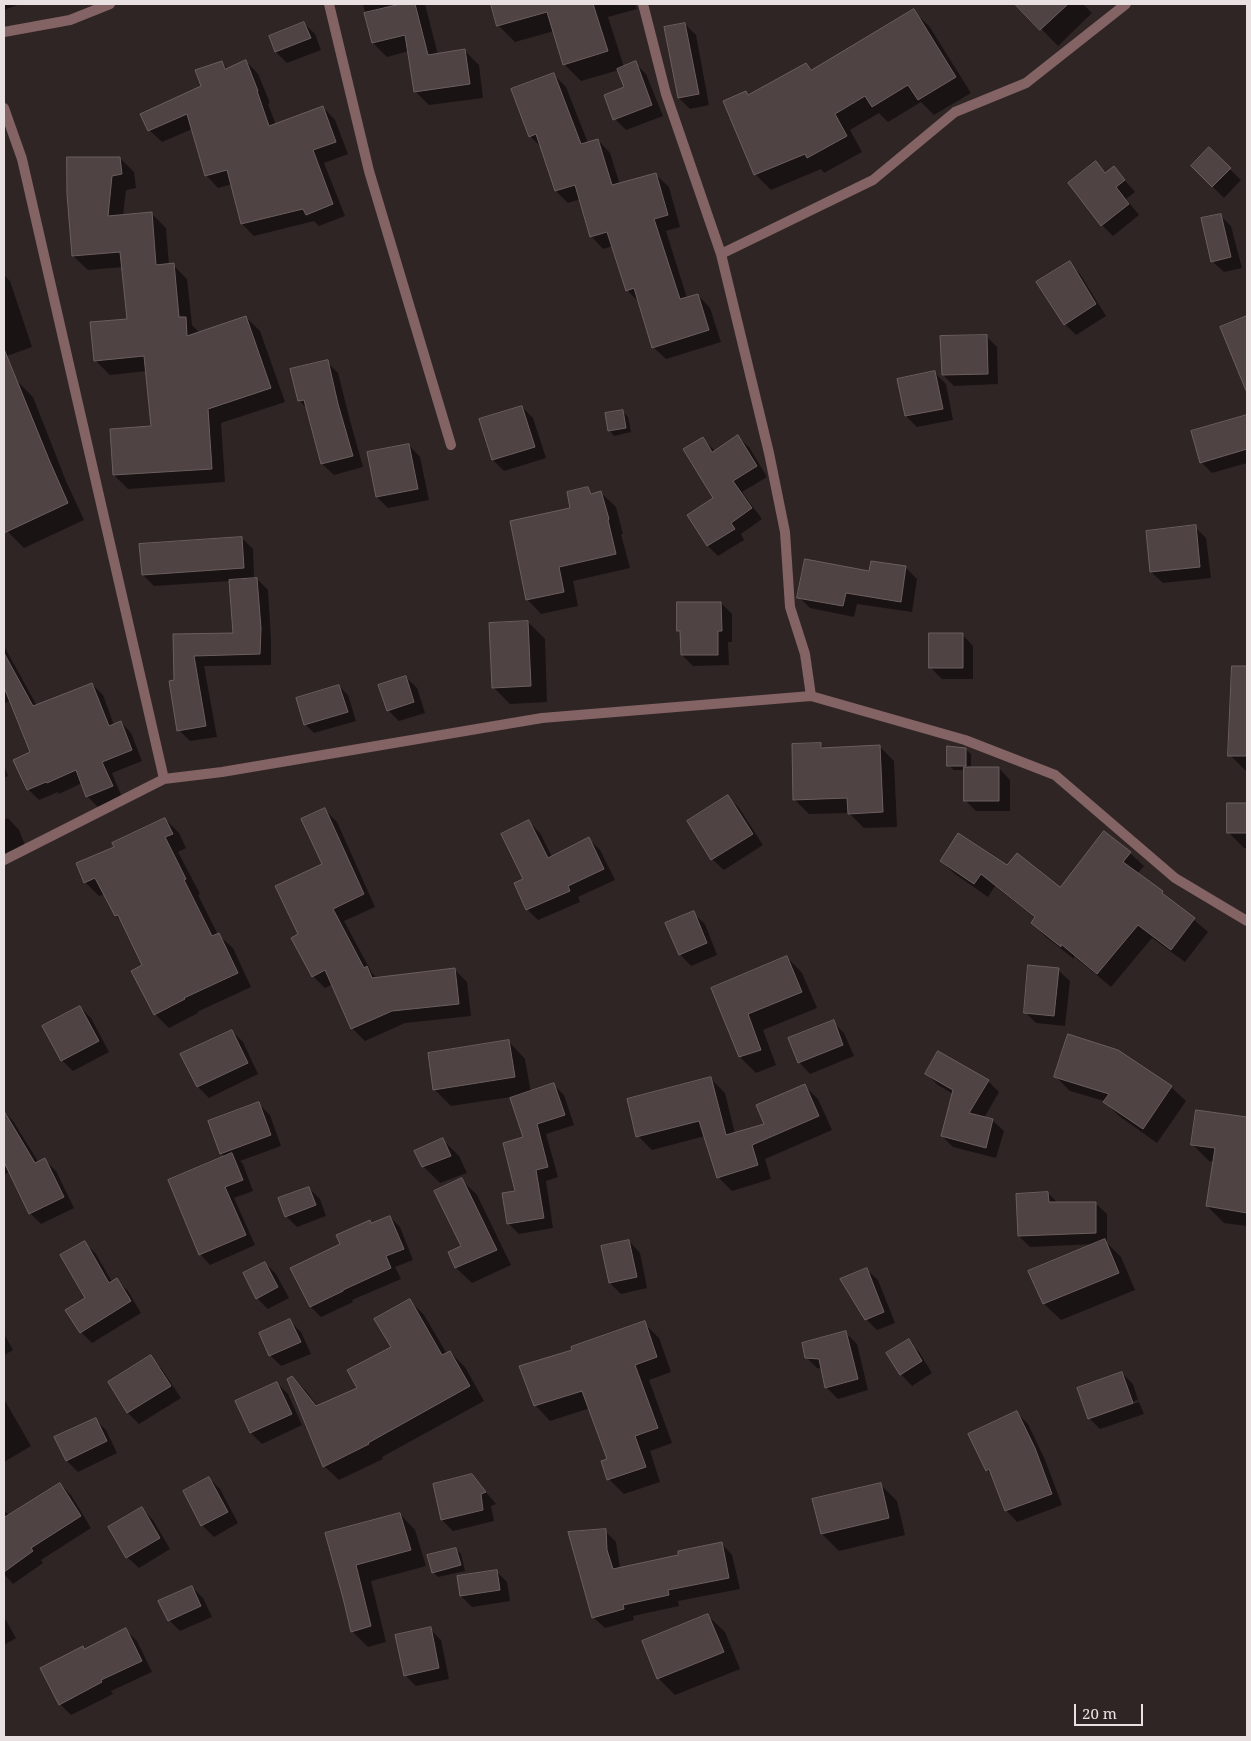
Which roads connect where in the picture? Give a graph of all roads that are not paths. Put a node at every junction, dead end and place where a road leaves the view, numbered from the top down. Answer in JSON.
{"nodes":[{"id":1,"x":110,"y":4,"type":"edge"},
{"id":2,"x":329,"y":4,"type":"edge"},
{"id":3,"x":643,"y":4,"type":"edge"},
{"id":4,"x":1126,"y":4,"type":"edge"},
{"id":5,"x":4,"y":32,"type":"edge"},
{"id":6,"x":4,"y":108,"type":"edge"},
{"id":7,"x":720,"y":254,"type":"junction"},
{"id":8,"x":451,"y":445,"type":"dead end"},
{"id":9,"x":811,"y":696,"type":"junction"},
{"id":10,"x":164,"y":779,"type":"junction"},
{"id":11,"x":4,"y":860,"type":"edge"},
{"id":12,"x":1247,"y":921,"type":"edge"}],
"edges":[{"from":1,"to":5,"type":"street"},
{"from":2,"to":8,"type":"street"},
{"from":3,"to":7,"type":"street"},
{"from":4,"to":7,"type":"street"},
{"from":6,"to":10,"type":"street"},
{"from":7,"to":9,"type":"street"},
{"from":9,"to":10,"type":"street"},
{"from":9,"to":12,"type":"street"},
{"from":10,"to":11,"type":"street"}]}
